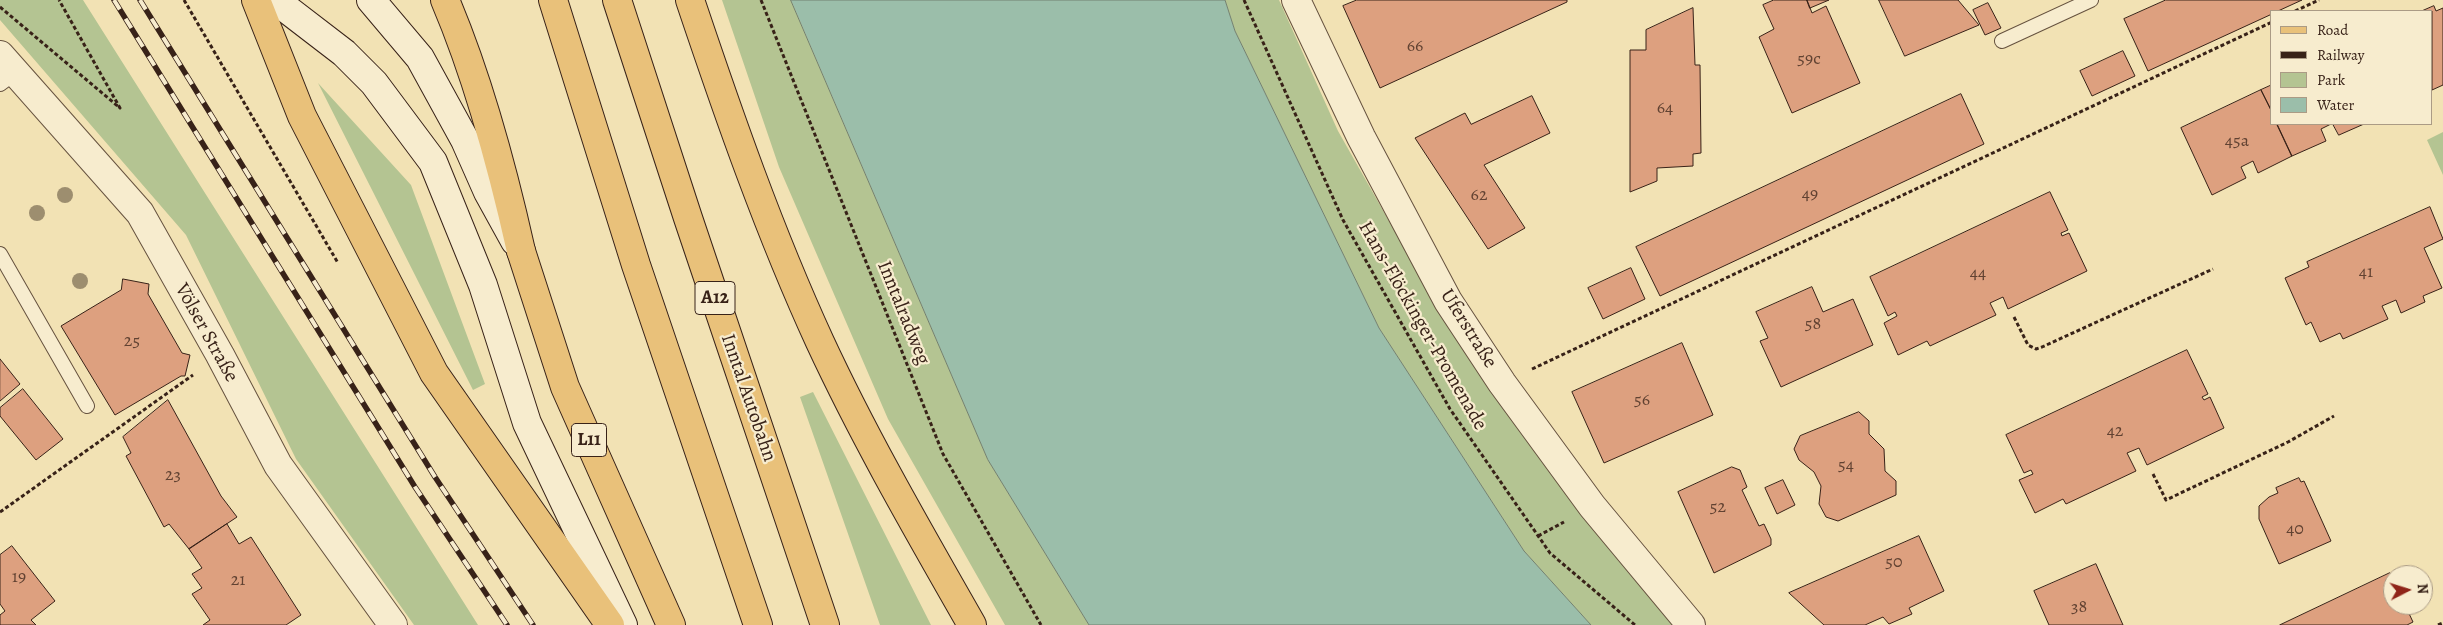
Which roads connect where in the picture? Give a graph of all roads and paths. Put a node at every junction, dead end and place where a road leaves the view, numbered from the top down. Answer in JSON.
{"nodes":[{"id":1,"x":59,"y":0,"type":"edge"},
{"id":2,"x":256,"y":0,"type":"edge"},
{"id":3,"x":275,"y":0,"type":"edge"},
{"id":4,"x":371,"y":0,"type":"edge"},
{"id":5,"x":445,"y":0,"type":"edge"},
{"id":6,"x":554,"y":0,"type":"edge"},
{"id":7,"x":617,"y":0,"type":"edge"},
{"id":8,"x":690,"y":0,"type":"edge"},
{"id":9,"x":761,"y":0,"type":"edge"},
{"id":10,"x":1244,"y":0,"type":"edge"},
{"id":11,"x":1296,"y":0,"type":"edge"},
{"id":12,"x":2091,"y":0,"type":"edge"},
{"id":13,"x":2320,"y":0,"type":"edge"},
{"id":14,"x":0,"y":7,"type":"edge"},
{"id":15,"x":2298,"y":10,"type":"edge"},
{"id":16,"x":2270,"y":23,"type":"edge"},
{"id":17,"x":2002,"y":42,"type":"dead end"},
{"id":18,"x":5,"y":70,"type":"edge"},
{"id":19,"x":521,"y":251,"type":"junction"},
{"id":20,"x":0,"y":254,"type":"edge"},
{"id":21,"x":2213,"y":269,"type":"dead end"},
{"id":22,"x":2014,"y":317,"type":"dead end"},
{"id":23,"x":220,"y":355,"type":"junction"},
{"id":24,"x":1502,"y":383,"type":"junction"},
{"id":25,"x":87,"y":406,"type":"dead end"},
{"id":26,"x":2334,"y":416,"type":"dead end"},
{"id":27,"x":2153,"y":474,"type":"dead end"},
{"id":28,"x":0,"y":512,"type":"edge"},
{"id":29,"x":2443,"y":623,"type":"edge"},
{"id":30,"x":393,"y":625,"type":"edge"},
{"id":31,"x":610,"y":625,"type":"edge"},
{"id":32,"x":623,"y":625,"type":"edge"},
{"id":33,"x":671,"y":625,"type":"edge"},
{"id":34,"x":758,"y":625,"type":"edge"},
{"id":35,"x":825,"y":625,"type":"edge"},
{"id":36,"x":972,"y":625,"type":"edge"},
{"id":37,"x":1041,"y":625,"type":"edge"},
{"id":38,"x":1635,"y":625,"type":"edge"},
{"id":39,"x":1691,"y":625,"type":"edge"},
{"id":40,"x":2438,"y":625,"type":"edge"}],
"edges":[{"from":1,"to":14,"type":"path"},
{"from":2,"to":31,"type":"main road"},
{"from":3,"to":32,"type":"street","number":"L11"},
{"from":4,"to":19,"type":"street","number":"L11"},
{"from":5,"to":19,"type":"main road"},
{"from":6,"to":34,"type":"main road"},
{"from":7,"to":35,"type":"main road","name":"Inntal Autobahn","number":"A12"},
{"from":8,"to":36,"type":"main road"},
{"from":9,"to":37,"type":"path","name":"Inntalradweg"},
{"from":10,"to":38,"type":"path","name":"Hans-Flöckinger-Promenade"},
{"from":11,"to":24,"type":"street","name":"Uferstraße"},
{"from":12,"to":17,"type":"lane"},
{"from":13,"to":15,"type":"path"},
{"from":16,"to":24,"type":"path"},
{"from":18,"to":23,"type":"street","name":"Völser Straße"},
{"from":19,"to":33,"type":"main road","number":"L11"},
{"from":20,"to":25,"type":"lane"},
{"from":21,"to":22,"type":"path"},
{"from":23,"to":28,"type":"path"},
{"from":23,"to":30,"type":"street","name":"Völser Straße"},
{"from":24,"to":39,"type":"street","name":"Uferstraße"},
{"from":26,"to":27,"type":"path"},
{"from":29,"to":40,"type":"path"}]}
